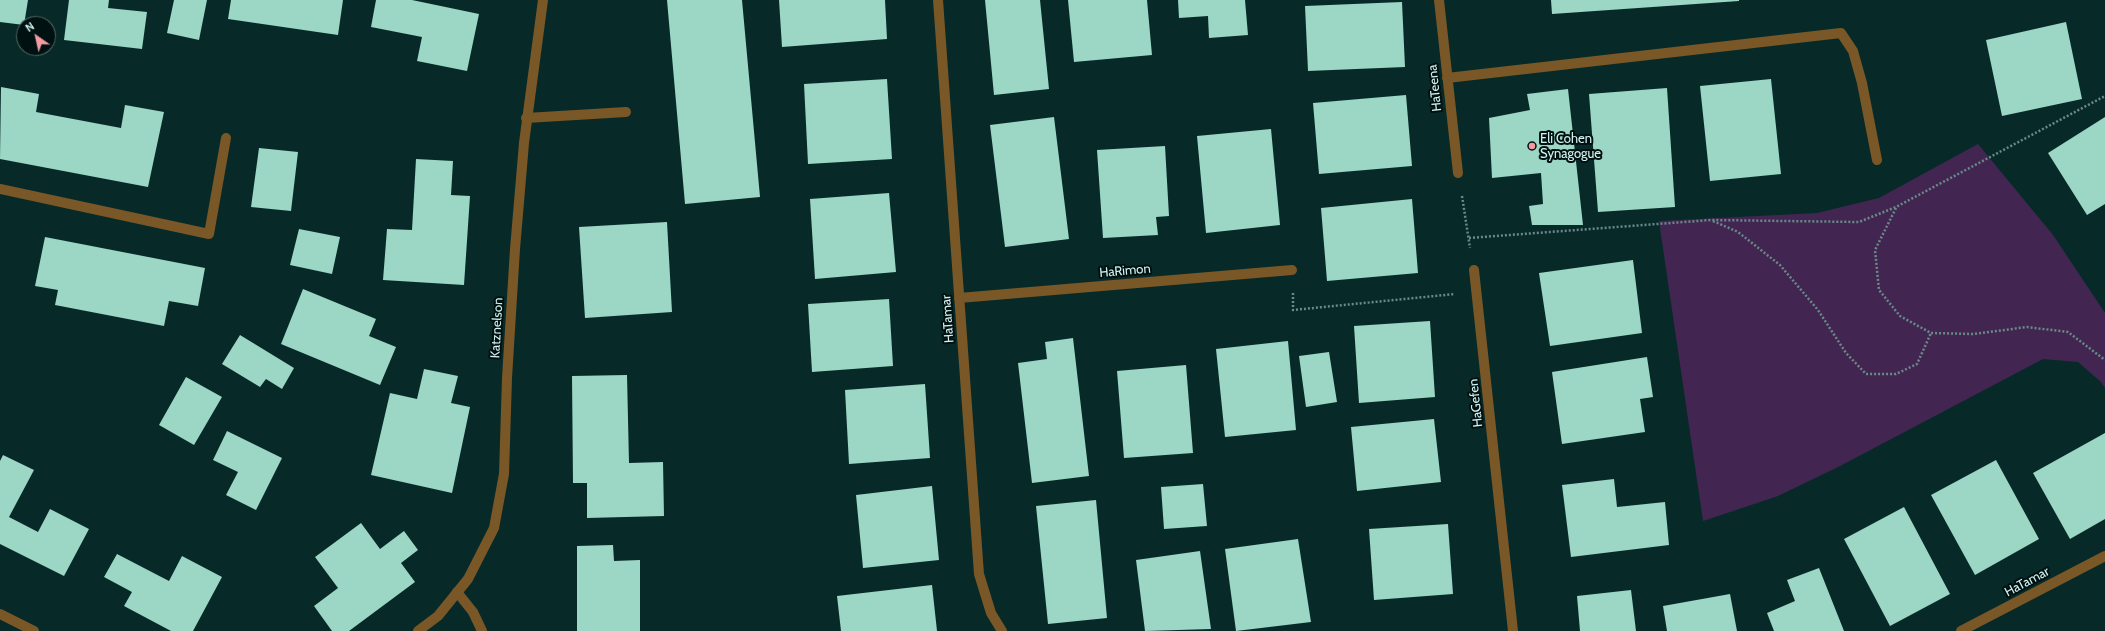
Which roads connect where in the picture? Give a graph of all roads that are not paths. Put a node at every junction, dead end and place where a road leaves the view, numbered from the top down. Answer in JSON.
{"nodes":[{"id":1,"x":543,"y":0,"type":"edge"},
{"id":2,"x":938,"y":0,"type":"edge"},
{"id":3,"x":1439,"y":0,"type":"edge"},
{"id":4,"x":1447,"y":78,"type":"junction"},
{"id":5,"x":626,"y":112,"type":"dead end"},
{"id":6,"x":526,"y":118,"type":"junction"},
{"id":7,"x":226,"y":138,"type":"dead end"},
{"id":8,"x":1877,"y":160,"type":"dead end"},
{"id":9,"x":1458,"y":173,"type":"road end"},
{"id":10,"x":0,"y":189,"type":"edge"},
{"id":11,"x":1292,"y":270,"type":"road end"},
{"id":12,"x":1474,"y":270,"type":"road end"},
{"id":13,"x":959,"y":298,"type":"junction"},
{"id":14,"x":2105,"y":556,"type":"edge"},
{"id":15,"x":456,"y":592,"type":"junction"},
{"id":16,"x":0,"y":614,"type":"edge"},
{"id":17,"x":34,"y":631,"type":"edge"},
{"id":18,"x":418,"y":631,"type":"edge"},
{"id":19,"x":482,"y":631,"type":"edge"},
{"id":20,"x":1002,"y":631,"type":"edge"},
{"id":21,"x":1513,"y":631,"type":"edge"},
{"id":22,"x":1961,"y":631,"type":"edge"}],
"edges":[{"from":1,"to":6,"type":"street","name":"Katznelson"},
{"from":2,"to":13,"type":"street","name":"HaTamar"},
{"from":3,"to":4,"type":"street","name":"HaTeena"},
{"from":4,"to":8,"type":"street"},
{"from":4,"to":9,"type":"street","name":"HaTeena"},
{"from":5,"to":6,"type":"street"},
{"from":6,"to":15,"type":"street","name":"Katznelson"},
{"from":7,"to":10,"type":"street"},
{"from":11,"to":13,"type":"street","name":"HaRimon"},
{"from":12,"to":21,"type":"street","name":"HaGefen"},
{"from":13,"to":20,"type":"street","name":"HaTamar"},
{"from":14,"to":22,"type":"street","name":"HaTamar"},
{"from":15,"to":18,"type":"street","name":"Katznelson"},
{"from":15,"to":19,"type":"street"},
{"from":16,"to":17,"type":"street"}]}
